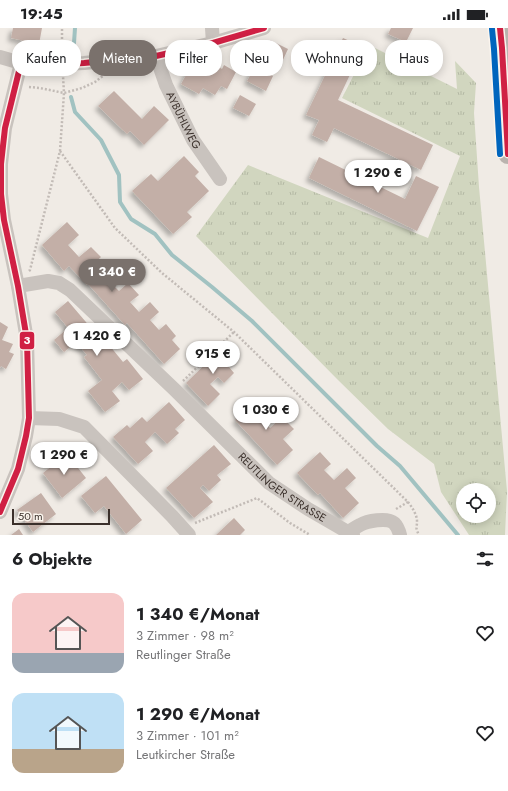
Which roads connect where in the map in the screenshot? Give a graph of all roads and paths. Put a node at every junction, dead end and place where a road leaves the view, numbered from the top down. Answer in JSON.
{"nodes":[{"id":1,"x":62,"y":28,"type":"edge"},
{"id":2,"x":212,"y":28,"type":"edge"},
{"id":3,"x":264,"y":28,"type":"edge"},
{"id":4,"x":499,"y":29,"type":"edge"},
{"id":5,"x":62,"y":40,"type":"edge"},
{"id":6,"x":214,"y":40,"type":"edge"},
{"id":7,"x":222,"y":41,"type":"edge"},
{"id":8,"x":0,"y":58,"type":"edge"},
{"id":9,"x":157,"y":59,"type":"edge"},
{"id":10,"x":12,"y":61,"type":"edge"},
{"id":11,"x":18,"y":76,"type":"edge"},
{"id":12,"x":63,"y":76,"type":"edge"},
{"id":13,"x":102,"y":76,"type":"edge"},
{"id":14,"x":16,"y":86,"type":"junction"},
{"id":15,"x":64,"y":93,"type":"junction"},
{"id":16,"x":60,"y":151,"type":"junction"},
{"id":17,"x":508,"y":154,"type":"edge"},
{"id":18,"x":220,"y":179,"type":"dead end"},
{"id":19,"x":18,"y":286,"type":"junction"},
{"id":20,"x":234,"y":332,"type":"junction"},
{"id":21,"x":174,"y":389,"type":"junction"},
{"id":22,"x":29,"y":418,"type":"junction"},
{"id":23,"x":0,"y":512,"type":"edge"},
{"id":24,"x":416,"y":529,"type":"junction"},
{"id":25,"x":186,"y":532,"type":"edge"},
{"id":26,"x":350,"y":533,"type":"edge"},
{"id":27,"x":310,"y":535,"type":"edge"},
{"id":28,"x":400,"y":535,"type":"edge"},
{"id":29,"x":413,"y":535,"type":"edge"},
{"id":30,"x":419,"y":535,"type":"edge"}],
"edges":[{"from":1,"to":5,"type":"path"},
{"from":2,"to":6,"type":"street"},
{"from":3,"to":7,"type":"street"},
{"from":4,"to":17,"type":"main road"},
{"from":8,"to":10,"type":"street"},
{"from":9,"to":18,"type":"street","name":"AYBÜHLWEG"},
{"from":11,"to":14,"type":"street"},
{"from":12,"to":15,"type":"path"},
{"from":13,"to":15,"type":"path"},
{"from":14,"to":15,"type":"path"},
{"from":14,"to":19,"type":"street"},
{"from":15,"to":16,"type":"path"},
{"from":16,"to":19,"type":"path"},
{"from":16,"to":20,"type":"path"},
{"from":19,"to":21,"type":"street","name":"REUTLINGER STRASSE"},
{"from":19,"to":22,"type":"street"},
{"from":20,"to":21,"type":"path"},
{"from":20,"to":24,"type":"path"},
{"from":21,"to":26,"type":"street","name":"REUTLINGER STRASSE"},
{"from":22,"to":23,"type":"street"},
{"from":22,"to":25,"type":"street"},
{"from":24,"to":29,"type":"path"},
{"from":24,"to":30,"type":"path"},
{"from":25,"to":27,"type":"path"},
{"from":26,"to":28,"type":"street","name":"REUTLINGER STRASSE"}]}
